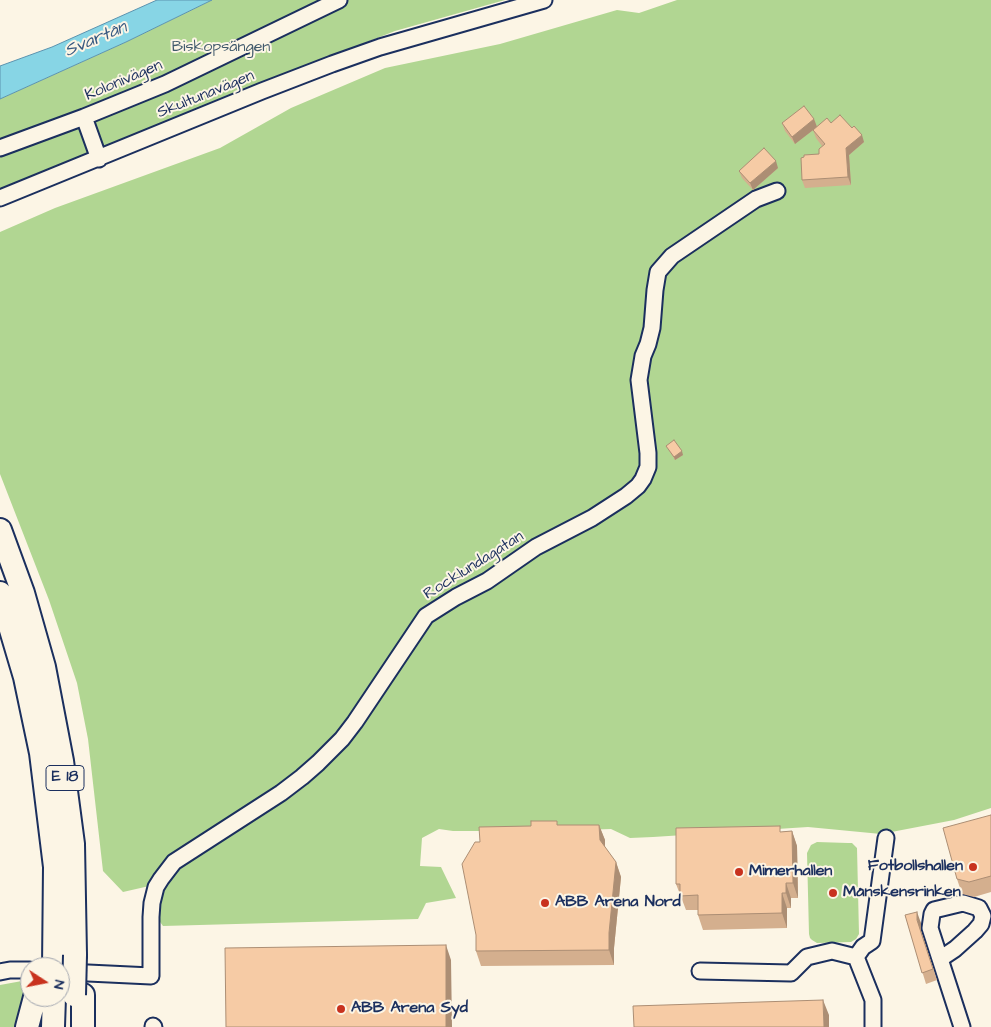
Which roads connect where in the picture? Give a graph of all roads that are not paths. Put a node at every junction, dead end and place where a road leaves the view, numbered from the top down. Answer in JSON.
{"nodes":[{"id":1,"x":339,"y":0,"type":"edge"},
{"id":2,"x":544,"y":0,"type":"edge"},
{"id":3,"x":84,"y":117,"type":"junction"},
{"id":4,"x":0,"y":148,"type":"edge"},
{"id":5,"x":99,"y":159,"type":"junction"},
{"id":6,"x":777,"y":191,"type":"dead end"},
{"id":7,"x":0,"y":198,"type":"edge"},
{"id":8,"x":0,"y":530,"type":"edge"},
{"id":9,"x":0,"y":593,"type":"edge"},
{"id":10,"x":886,"y":838,"type":"dead end"},
{"id":11,"x":55,"y":957,"type":"edge"},
{"id":12,"x":59,"y":957,"type":"edge"},
{"id":13,"x":856,"y":957,"type":"junction"},
{"id":14,"x":940,"y":959,"type":"dead end"},
{"id":15,"x":70,"y":964,"type":"edge"},
{"id":16,"x":20,"y":968,"type":"edge"},
{"id":17,"x":700,"y":971,"type":"dead end"},
{"id":18,"x":0,"y":972,"type":"edge"},
{"id":19,"x":70,"y":996,"type":"edge"},
{"id":20,"x":32,"y":1007,"type":"edge"},
{"id":21,"x":64,"y":1007,"type":"edge"},
{"id":22,"x":27,"y":1027,"type":"edge"},
{"id":23,"x":53,"y":1027,"type":"edge"},
{"id":24,"x":74,"y":1027,"type":"edge"},
{"id":25,"x":83,"y":1027,"type":"edge"},
{"id":26,"x":874,"y":1027,"type":"edge"},
{"id":27,"x":962,"y":1027,"type":"edge"}],
"edges":[{"from":1,"to":3,"type":"street","name":"Kolonivägen"},
{"from":2,"to":5,"type":"street","name":"Skultunavägen"},
{"from":3,"to":4,"type":"street","name":"Kolonivägen"},
{"from":3,"to":5,"type":"street"},
{"from":5,"to":7,"type":"street","name":"Skultunavägen"},
{"from":6,"to":15,"type":"street","name":"Rocklundagatan"},
{"from":8,"to":12,"type":"highway","number":"E 18"},
{"from":9,"to":11,"type":"highway","number":"E 18"},
{"from":10,"to":13,"type":"street"},
{"from":13,"to":17,"type":"street"},
{"from":13,"to":26,"type":"street"},
{"from":14,"to":27,"type":"street"},
{"from":16,"to":18,"type":"street","name":"Rocklundagatan"},
{"from":19,"to":24,"type":"highway","number":"E 18"},
{"from":19,"to":25,"type":"highway","number":"E 18"},
{"from":20,"to":22,"type":"highway"},
{"from":21,"to":23,"type":"highway","number":"E 18"}]}
